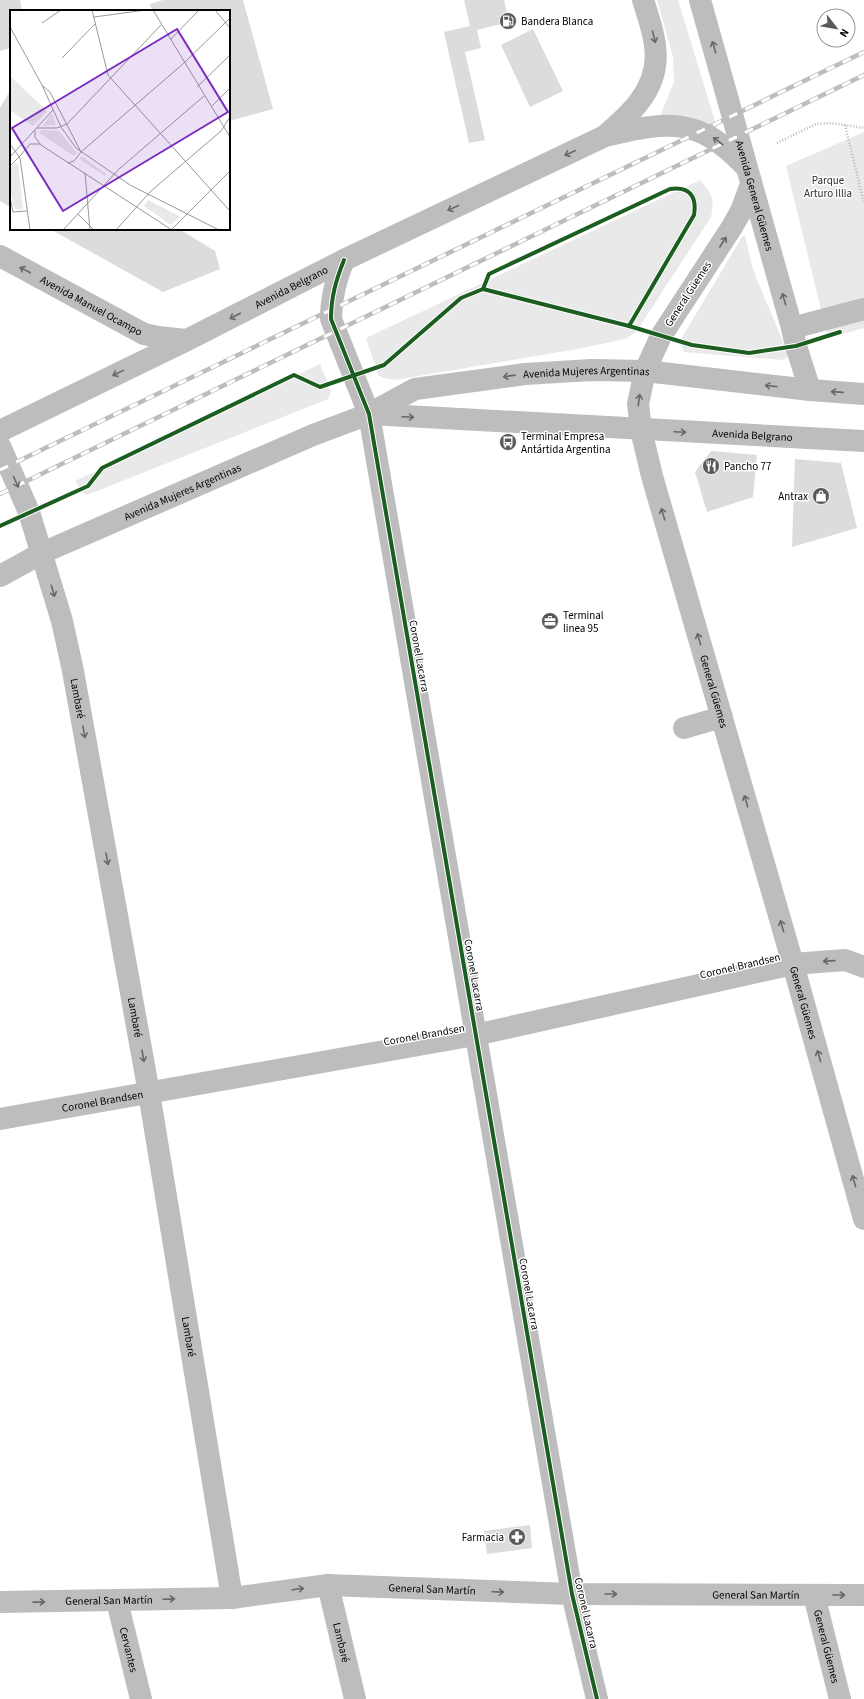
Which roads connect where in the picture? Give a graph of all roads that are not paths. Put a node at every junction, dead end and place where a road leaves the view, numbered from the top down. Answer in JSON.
{"nodes":[{"id":1,"x":643,"y":0,"type":"edge"},
{"id":2,"x":700,"y":0,"type":"edge"},
{"id":3,"x":605,"y":136,"type":"junction"},
{"id":4,"x":749,"y":175,"type":"junction"},
{"id":5,"x":0,"y":256,"type":"edge"},
{"id":6,"x":344,"y":260,"type":"junction"},
{"id":7,"x":864,"y":309,"type":"edge"},
{"id":8,"x":792,"y":328,"type":"junction"},
{"id":9,"x":187,"y":340,"type":"junction"},
{"id":10,"x":645,"y":371,"type":"junction"},
{"id":11,"x":810,"y":390,"type":"junction"},
{"id":12,"x":864,"y":394,"type":"edge"},
{"id":13,"x":369,"y":414,"type":"junction"},
{"id":14,"x":0,"y":430,"type":"edge"},
{"id":15,"x":641,"y":430,"type":"junction"},
{"id":16,"x":864,"y":441,"type":"edge"},
{"id":17,"x":0,"y":446,"type":"edge"},
{"id":18,"x":42,"y":553,"type":"junction"},
{"id":19,"x":0,"y":576,"type":"edge"},
{"id":20,"x":722,"y":717,"type":"junction"},
{"id":21,"x":684,"y":728,"type":"dead end"},
{"id":22,"x":793,"y":964,"type":"junction"},
{"id":23,"x":864,"y":967,"type":"edge"},
{"id":24,"x":475,"y":1035,"type":"junction"},
{"id":25,"x":149,"y":1093,"type":"junction"},
{"id":26,"x":0,"y":1119,"type":"edge"},
{"id":27,"x":864,"y":1219,"type":"edge"},
{"id":28,"x":328,"y":1585,"type":"junction"},
{"id":29,"x":572,"y":1594,"type":"junction"},
{"id":30,"x":814,"y":1595,"type":"junction"},
{"id":31,"x":864,"y":1595,"type":"edge"},
{"id":32,"x":232,"y":1598,"type":"junction"},
{"id":33,"x":117,"y":1601,"type":"junction"},
{"id":34,"x":0,"y":1602,"type":"edge"},
{"id":35,"x":141,"y":1699,"type":"edge"},
{"id":36,"x":355,"y":1699,"type":"edge"},
{"id":37,"x":597,"y":1699,"type":"edge"},
{"id":38,"x":840,"y":1699,"type":"edge"}],
"edges":[{"from":1,"to":3,"type":"street","one_way":true},
{"from":4,"to":2,"type":"street","name":"Avenida General Güemes","one_way":true},
{"from":4,"to":3,"type":"street","one_way":true},
{"from":3,"to":6,"type":"street","name":"Avenida Belgrano","one_way":true},
{"from":8,"to":4,"type":"street","name":"Avenida General Güemes","one_way":true},
{"from":10,"to":4,"type":"street","name":"General Güemes","one_way":true},
{"from":9,"to":5,"type":"street","name":"Avenida Manuel Ocampo","one_way":true},
{"from":6,"to":9,"type":"street","name":"Avenida Belgrano","one_way":true},
{"from":6,"to":13,"type":"street","name":"Coronel Lacarra"},
{"from":7,"to":8,"type":"street"},
{"from":8,"to":11,"type":"street","name":"Avenida General Güemes"},
{"from":9,"to":14,"type":"street","name":"Avenida Belgrano","one_way":true},
{"from":11,"to":10,"type":"street","name":"Avenida Mujeres Argentinas","one_way":true},
{"from":10,"to":13,"type":"street","name":"Avenida Mujeres Argentinas","one_way":true},
{"from":15,"to":10,"type":"street","name":"General Güemes","one_way":true},
{"from":12,"to":11,"type":"street","one_way":true},
{"from":13,"to":15,"type":"street","name":"Avenida Mujeres Argentinas","one_way":true},
{"from":13,"to":18,"type":"street","name":"Avenida Mujeres Argentinas"},
{"from":13,"to":24,"type":"street","name":"Coronel Lacarra"},
{"from":15,"to":16,"type":"street","name":"Avenida Belgrano","one_way":true},
{"from":20,"to":15,"type":"street","name":"General Güemes","one_way":true},
{"from":17,"to":18,"type":"street","name":"Lambaré","one_way":true},
{"from":18,"to":19,"type":"street","name":"Avenida Mujeres Argentinas"},
{"from":18,"to":25,"type":"street","name":"Lambaré","one_way":true},
{"from":20,"to":21,"type":"street"},
{"from":22,"to":20,"type":"street","name":"General Güemes","one_way":true},
{"from":23,"to":22,"type":"street","name":"Coronel Brandsen","one_way":true},
{"from":22,"to":24,"type":"street","name":"Coronel Brandsen"},
{"from":27,"to":22,"type":"street","name":"General Güemes","one_way":true},
{"from":24,"to":25,"type":"street","name":"Coronel Brandsen"},
{"from":24,"to":29,"type":"street","name":"Coronel Lacarra"},
{"from":25,"to":26,"type":"street","name":"Coronel Brandsen"},
{"from":25,"to":32,"type":"street","name":"Lambaré"},
{"from":28,"to":29,"type":"street","name":"General San Martín","one_way":true},
{"from":32,"to":28,"type":"street","name":"General San Martín","one_way":true},
{"from":28,"to":36,"type":"street","name":"Lambaré"},
{"from":29,"to":30,"type":"street","name":"General San Martín","one_way":true},
{"from":29,"to":37,"type":"street","name":"Coronel Lacarra"},
{"from":30,"to":31,"type":"street","name":"General San Martín","one_way":true},
{"from":30,"to":38,"type":"street","name":"General Güemes"},
{"from":33,"to":32,"type":"street","name":"General San Martín","one_way":true},
{"from":34,"to":33,"type":"street","name":"General San Martín","one_way":true},
{"from":33,"to":35,"type":"street","name":"Cervantes"}]}
